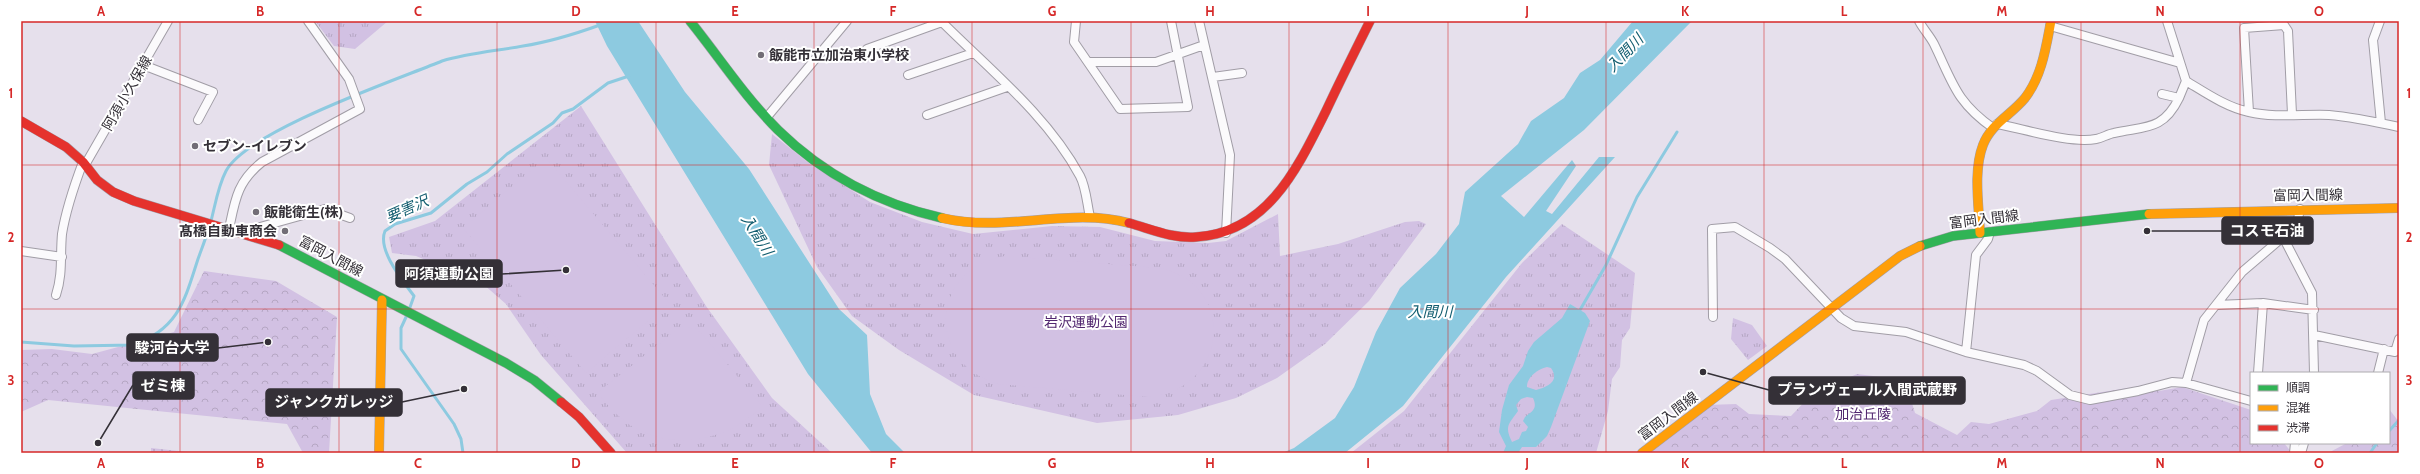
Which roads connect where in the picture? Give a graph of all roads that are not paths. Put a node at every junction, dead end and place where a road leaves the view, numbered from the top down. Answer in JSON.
{"nodes":[{"id":1,"x":168,"y":21,"type":"edge"},
{"id":2,"x":308,"y":21,"type":"edge"},
{"id":3,"x":690,"y":21,"type":"edge"},
{"id":4,"x":847,"y":21,"type":"edge"},
{"id":5,"x":1076,"y":21,"type":"edge"},
{"id":6,"x":1171,"y":21,"type":"edge"},
{"id":7,"x":1199,"y":21,"type":"edge"},
{"id":8,"x":1370,"y":21,"type":"edge"},
{"id":9,"x":1919,"y":21,"type":"edge"},
{"id":10,"x":2167,"y":21,"type":"edge"},
{"id":11,"x":2380,"y":21,"type":"edge"},
{"id":12,"x":942,"y":22,"type":"edge"},
{"id":13,"x":2051,"y":24,"type":"edge"},
{"id":14,"x":1204,"y":45,"type":"junction"},
{"id":15,"x":867,"y":49,"type":"dead end"},
{"id":16,"x":973,"y":53,"type":"junction"},
{"id":17,"x":1178,"y":54,"type":"junction"},
{"id":18,"x":1088,"y":62,"type":"junction"},
{"id":19,"x":2180,"y":63,"type":"junction"},
{"id":20,"x":143,"y":65,"type":"junction"},
{"id":21,"x":1242,"y":73,"type":"dead end"},
{"id":22,"x":908,"y":76,"type":"dead end"},
{"id":23,"x":1212,"y":77,"type":"junction"},
{"id":24,"x":2186,"y":82,"type":"junction"},
{"id":25,"x":1007,"y":87,"type":"junction"},
{"id":26,"x":2162,"y":94,"type":"dead end"},
{"id":27,"x":2179,"y":98,"type":"junction"},
{"id":28,"x":2249,"y":112,"type":"junction"},
{"id":29,"x":2292,"y":114,"type":"junction"},
{"id":30,"x":926,"y":115,"type":"dead end"},
{"id":31,"x":767,"y":117,"type":"junction"},
{"id":32,"x":198,"y":120,"type":"dead end"},
{"id":33,"x":21,"y":121,"type":"edge"},
{"id":34,"x":2381,"y":123,"type":"junction"},
{"id":35,"x":1995,"y":126,"type":"junction"},
{"id":36,"x":2399,"y":127,"type":"edge"},
{"id":37,"x":84,"y":164,"type":"junction"},
{"id":38,"x":2399,"y":208,"type":"edge"},
{"id":39,"x":2300,"y":209,"type":"junction"},
{"id":40,"x":1090,"y":217,"type":"junction"},
{"id":41,"x":350,"y":218,"type":"dead end"},
{"id":42,"x":226,"y":228,"type":"junction"},
{"id":43,"x":1990,"y":232,"type":"junction"},
{"id":44,"x":1980,"y":233,"type":"junction"},
{"id":45,"x":248,"y":234,"type":"junction"},
{"id":46,"x":1226,"y":234,"type":"junction"},
{"id":47,"x":2283,"y":237,"type":"junction"},
{"id":48,"x":21,"y":250,"type":"edge"},
{"id":49,"x":62,"y":257,"type":"junction"},
{"id":50,"x":56,"y":295,"type":"dead end"},
{"id":51,"x":382,"y":300,"type":"junction"},
{"id":52,"x":2263,"y":303,"type":"junction"},
{"id":53,"x":2217,"y":305,"type":"junction"},
{"id":54,"x":1833,"y":308,"type":"junction"},
{"id":55,"x":2314,"y":310,"type":"junction"},
{"id":56,"x":1713,"y":317,"type":"dead end"},
{"id":57,"x":2314,"y":335,"type":"junction"},
{"id":58,"x":2399,"y":339,"type":"edge"},
{"id":59,"x":2384,"y":349,"type":"junction"},
{"id":60,"x":1966,"y":352,"type":"junction"},
{"id":61,"x":2258,"y":372,"type":"edge"},
{"id":62,"x":2314,"y":372,"type":"edge"},
{"id":63,"x":2378,"y":372,"type":"edge"},
{"id":64,"x":2186,"y":382,"type":"junction"},
{"id":65,"x":2250,"y":401,"type":"edge"},
{"id":66,"x":379,"y":453,"type":"edge"},
{"id":67,"x":611,"y":453,"type":"edge"},
{"id":68,"x":1642,"y":453,"type":"edge"}],
"edges":[{"from":1,"to":20,"type":"street","name":"阿須小久保線"},
{"from":2,"to":42,"type":"street"},
{"from":3,"to":31,"type":"main road"},
{"from":4,"to":31,"type":"street"},
{"from":5,"to":18,"type":"street"},
{"from":6,"to":17,"type":"street"},
{"from":7,"to":14,"type":"street"},
{"from":8,"to":46,"type":"main road"},
{"from":9,"to":35,"type":"street"},
{"from":10,"to":19,"type":"street"},
{"from":11,"to":34,"type":"street"},
{"from":12,"to":15,"type":"street"},
{"from":12,"to":16,"type":"street"},
{"from":13,"to":19,"type":"street"},
{"from":13,"to":35,"type":"main road"},
{"from":14,"to":17,"type":"street"},
{"from":14,"to":23,"type":"street"},
{"from":16,"to":22,"type":"street"},
{"from":16,"to":25,"type":"street"},
{"from":17,"to":18,"type":"street"},
{"from":17,"to":18,"type":"street"},
{"from":19,"to":24,"type":"street"},
{"from":20,"to":32,"type":"street"},
{"from":20,"to":37,"type":"street","name":"阿須小久保線"},
{"from":21,"to":23,"type":"street"},
{"from":23,"to":46,"type":"street"},
{"from":24,"to":27,"type":"street"},
{"from":24,"to":28,"type":"street"},
{"from":25,"to":30,"type":"street"},
{"from":25,"to":40,"type":"street"},
{"from":26,"to":27,"type":"street"},
{"from":27,"to":35,"type":"street"},
{"from":28,"to":29,"type":"street"},
{"from":28,"to":29,"type":"street"},
{"from":29,"to":34,"type":"street"},
{"from":31,"to":40,"type":"main road"},
{"from":33,"to":37,"type":"main road","name":"富岡入間線"},
{"from":34,"to":36,"type":"street"},
{"from":35,"to":44,"type":"main road"},
{"from":37,"to":42,"type":"main road","name":"富岡入間線"},
{"from":37,"to":49,"type":"street","name":"阿須小久保線"},
{"from":38,"to":39,"type":"main road","name":"富岡入間線"},
{"from":39,"to":43,"type":"main road","name":"富岡入間線"},
{"from":39,"to":47,"type":"street"},
{"from":40,"to":46,"type":"main road"},
{"from":41,"to":45,"type":"street"},
{"from":42,"to":45,"type":"main road","name":"富岡入間線"},
{"from":43,"to":44,"type":"main road","name":"富岡入間線"},
{"from":43,"to":60,"type":"street"},
{"from":44,"to":54,"type":"main road","name":"富岡入間線"},
{"from":45,"to":51,"type":"main road","name":"富岡入間線"},
{"from":47,"to":53,"type":"street"},
{"from":47,"to":55,"type":"street"},
{"from":48,"to":49,"type":"street"},
{"from":49,"to":50,"type":"street","name":"阿須小久保線"},
{"from":51,"to":66,"type":"main road"},
{"from":51,"to":67,"type":"main road","name":"富岡入間線"},
{"from":52,"to":53,"type":"street"},
{"from":52,"to":55,"type":"street"},
{"from":52,"to":61,"type":"street"},
{"from":53,"to":64,"type":"street"},
{"from":54,"to":56,"type":"street"},
{"from":54,"to":60,"type":"street"},
{"from":54,"to":68,"type":"main road","name":"富岡入間線"},
{"from":55,"to":57,"type":"street"},
{"from":57,"to":59,"type":"street"},
{"from":57,"to":62,"type":"street"},
{"from":58,"to":59,"type":"street"},
{"from":59,"to":63,"type":"street"},
{"from":60,"to":64,"type":"street"},
{"from":64,"to":65,"type":"street"}]}
